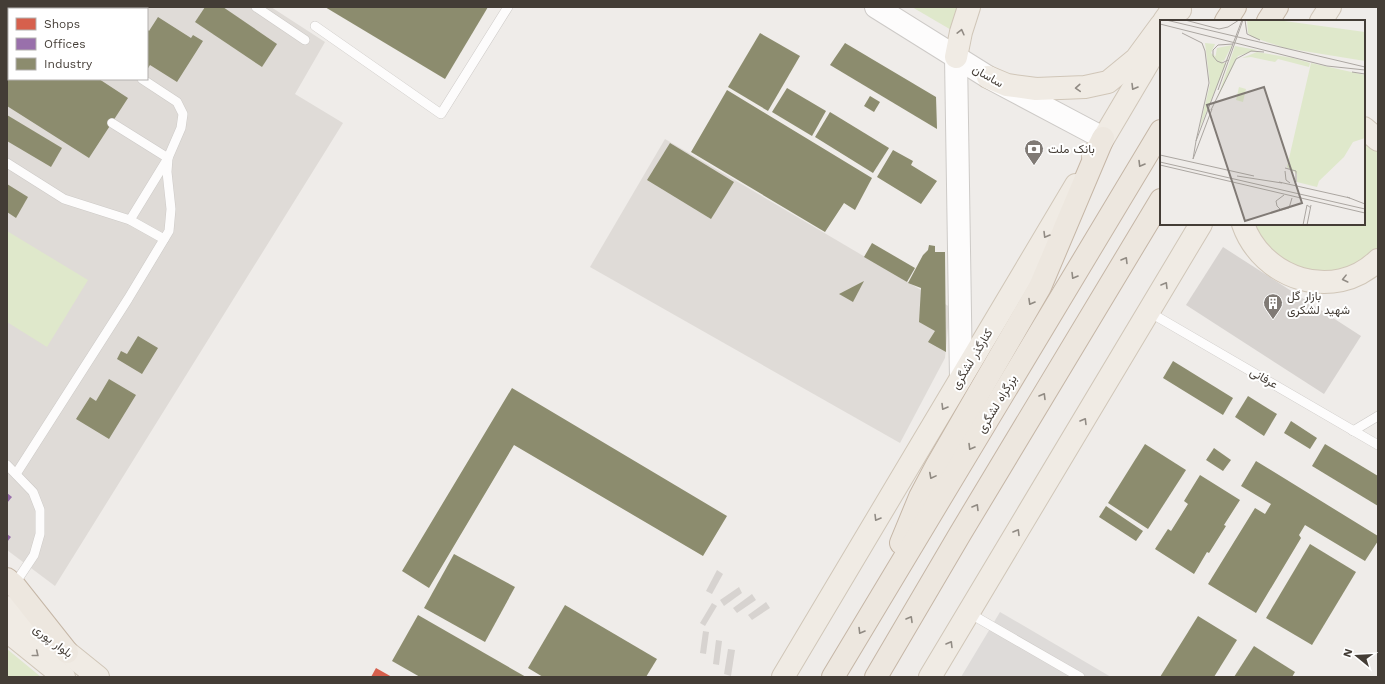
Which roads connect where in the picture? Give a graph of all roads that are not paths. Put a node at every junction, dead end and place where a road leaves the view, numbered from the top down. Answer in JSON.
{"nodes":[{"id":1,"x":256,"y":7,"type":"edge"},
{"id":2,"x":508,"y":7,"type":"edge"},
{"id":3,"x":876,"y":7,"type":"edge"},
{"id":4,"x":969,"y":7,"type":"edge"},
{"id":5,"x":1235,"y":7,"type":"edge"},
{"id":6,"x":1277,"y":7,"type":"edge"},
{"id":7,"x":1330,"y":7,"type":"edge"},
{"id":8,"x":1227,"y":20,"type":"edge"},
{"id":9,"x":1269,"y":20,"type":"edge"},
{"id":10,"x":1322,"y":20,"type":"edge"},
{"id":11,"x":315,"y":26,"type":"dead end"},
{"id":12,"x":1160,"y":26,"type":"edge"},
{"id":13,"x":305,"y":40,"type":"dead end"},
{"id":14,"x":1160,"y":43,"type":"edge"},
{"id":15,"x":956,"y":58,"type":"junction"},
{"id":16,"x":988,"y":76,"type":"junction"},
{"id":17,"x":144,"y":80,"type":"edge"},
{"id":18,"x":112,"y":123,"type":"dead end"},
{"id":19,"x":1365,"y":129,"type":"edge"},
{"id":20,"x":1160,"y":133,"type":"edge"},
{"id":21,"x":1103,"y":138,"type":"junction"},
{"id":22,"x":1378,"y":140,"type":"edge"},
{"id":23,"x":168,"y":158,"type":"junction"},
{"id":24,"x":7,"y":163,"type":"edge"},
{"id":25,"x":1160,"y":202,"type":"edge"},
{"id":26,"x":130,"y":220,"type":"junction"},
{"id":27,"x":1200,"y":225,"type":"edge"},
{"id":28,"x":1243,"y":225,"type":"edge"},
{"id":29,"x":164,"y":239,"type":"junction"},
{"id":30,"x":1378,"y":260,"type":"edge"},
{"id":31,"x":1149,"y":312,"type":"junction"},
{"id":32,"x":961,"y":378,"type":"junction"},
{"id":33,"x":1378,"y":416,"type":"edge"},
{"id":34,"x":1353,"y":431,"type":"junction"},
{"id":35,"x":1378,"y":445,"type":"edge"},
{"id":36,"x":7,"y":464,"type":"edge"},
{"id":37,"x":16,"y":474,"type":"junction"},
{"id":38,"x":11,"y":582,"type":"edge"},
{"id":39,"x":7,"y":607,"type":"edge"},
{"id":40,"x":875,"y":608,"type":"junction"},
{"id":41,"x":969,"y":612,"type":"junction"},
{"id":42,"x":7,"y":631,"type":"edge"},
{"id":43,"x":67,"y":652,"type":"junction"},
{"id":44,"x":64,"y":677,"type":"edge"},
{"id":45,"x":98,"y":677,"type":"edge"},
{"id":46,"x":783,"y":677,"type":"edge"},
{"id":47,"x":833,"y":677,"type":"edge"},
{"id":48,"x":876,"y":677,"type":"edge"},
{"id":49,"x":930,"y":677,"type":"edge"},
{"id":50,"x":1080,"y":677,"type":"edge"}],
"edges":[{"from":1,"to":13,"type":"lane"},
{"from":2,"to":11,"type":"lane"},
{"from":3,"to":15,"type":"street","name":"ساسان"},
{"from":15,"to":4,"type":"main road","one_way":true},
{"from":5,"to":8,"type":"highway"},
{"from":6,"to":9,"type":"highway"},
{"from":7,"to":10,"type":"main road"},
{"from":12,"to":16,"type":"main road","one_way":true},
{"from":14,"to":21,"type":"main road","name":"کنارگذر لشگری","one_way":true},
{"from":15,"to":16,"type":"street","name":"ساسان"},
{"from":15,"to":32,"type":"street"},
{"from":16,"to":21,"type":"street","name":"ساسان"},
{"from":17,"to":23,"type":"lane"},
{"from":18,"to":23,"type":"lane"},
{"from":19,"to":22,"type":"main road"},
{"from":20,"to":40,"type":"highway","name":"بزرگراه لشگری","one_way":true},
{"from":21,"to":32,"type":"main road","name":"کنارگذر لشگری","one_way":true},
{"from":21,"to":40,"type":"highway","one_way":true},
{"from":23,"to":26,"type":"lane"},
{"from":23,"to":29,"type":"lane"},
{"from":24,"to":26,"type":"lane"},
{"from":48,"to":25,"type":"highway","one_way":true},
{"from":26,"to":29,"type":"lane"},
{"from":31,"to":27,"type":"main road","one_way":true},
{"from":30,"to":28,"type":"main road","one_way":true},
{"from":29,"to":37,"type":"lane"},
{"from":31,"to":34,"type":"lane","name":"عرفانی"},
{"from":41,"to":31,"type":"main road","one_way":true},
{"from":32,"to":46,"type":"main road","name":"کنارگذر لشگری","one_way":true},
{"from":33,"to":34,"type":"lane"},
{"from":34,"to":35,"type":"lane","name":"عرفانی"},
{"from":36,"to":37,"type":"lane"},
{"from":37,"to":38,"type":"lane"},
{"from":38,"to":43,"type":"highway"},
{"from":39,"to":43,"type":"main road","name":"بلوار پوری"},
{"from":40,"to":47,"type":"highway","name":"بزرگراه لشگری","one_way":true},
{"from":49,"to":41,"type":"main road","one_way":true},
{"from":41,"to":50,"type":"lane"},
{"from":42,"to":44,"type":"main road","name":"بلوار پوری","one_way":true},
{"from":43,"to":45,"type":"main road","name":"بلوار پوری"}]}
